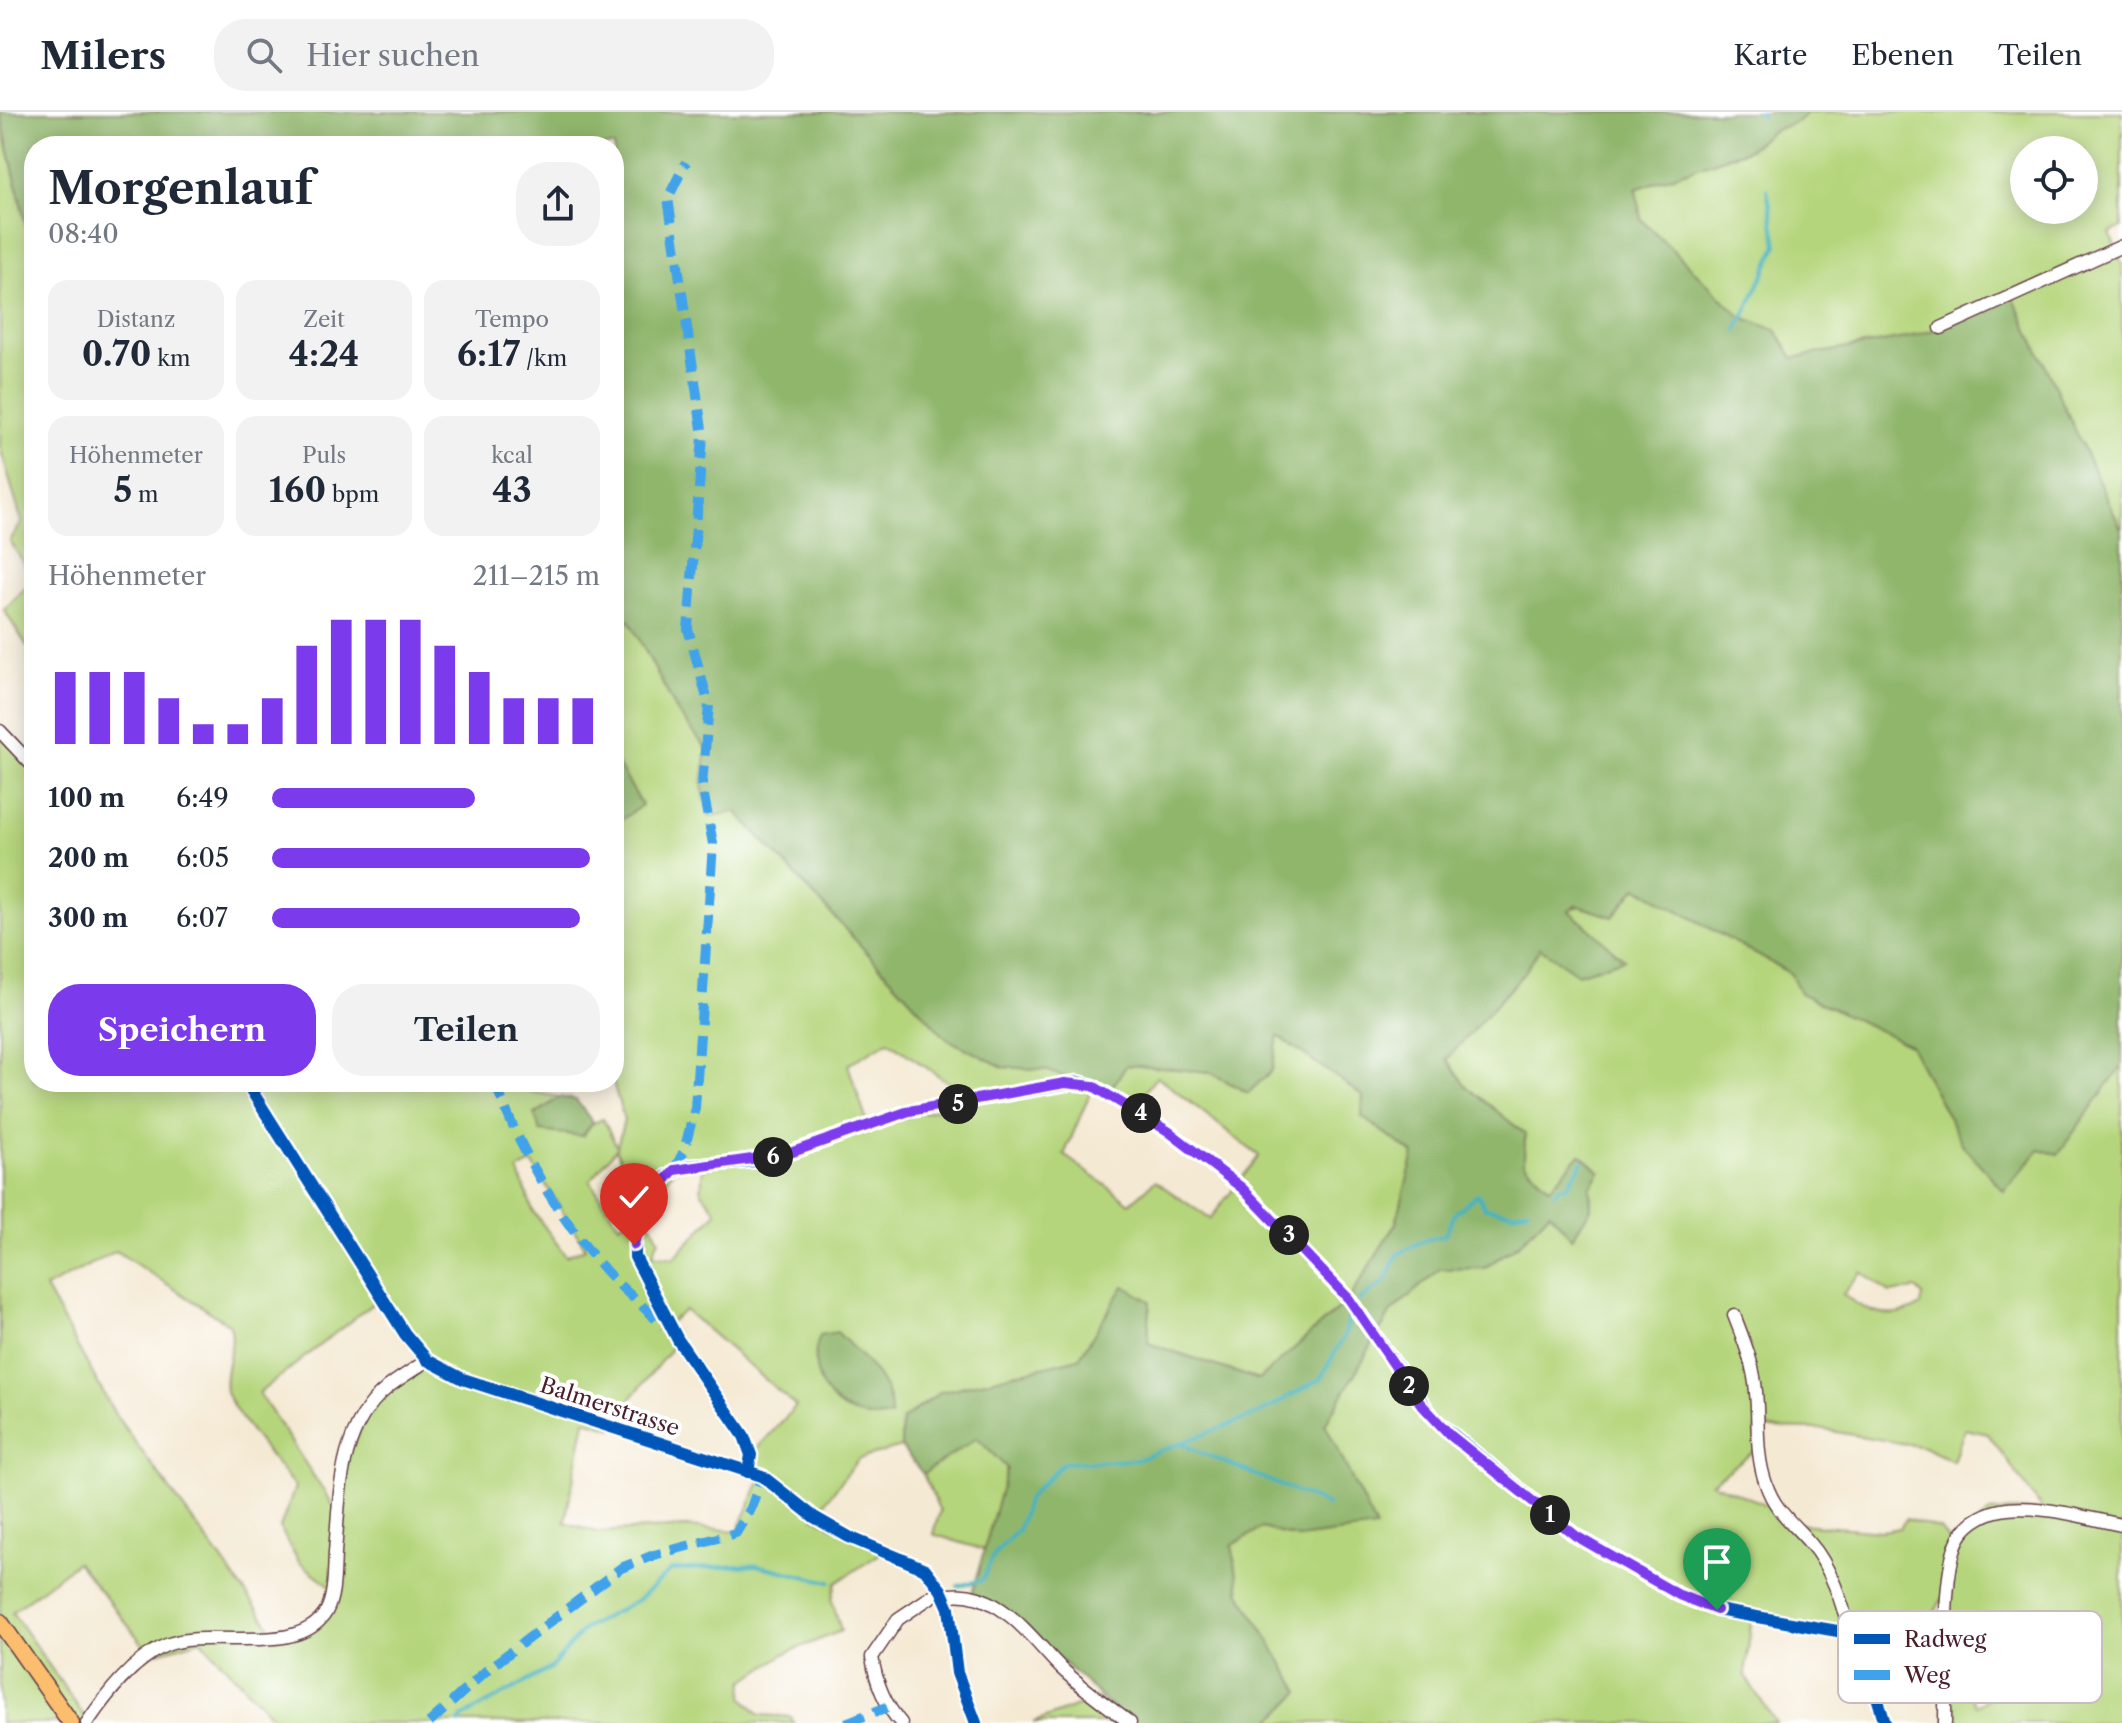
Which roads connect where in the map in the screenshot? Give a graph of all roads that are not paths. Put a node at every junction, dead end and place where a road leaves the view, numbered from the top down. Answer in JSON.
{"nodes":[{"id":1,"x":2122,"y":246,"type":"edge"},
{"id":2,"x":1941,"y":328,"type":"dead end"},
{"id":3,"x":0,"y":731,"type":"edge"},
{"id":4,"x":24,"y":756,"type":"edge"},
{"id":5,"x":252,"y":1092,"type":"edge"},
{"id":6,"x":1734,"y":1315,"type":"dead end"},
{"id":7,"x":427,"y":1360,"type":"junction"},
{"id":8,"x":748,"y":1472,"type":"junction"},
{"id":9,"x":2122,"y":1525,"type":"edge"},
{"id":10,"x":943,"y":1593,"type":"junction"},
{"id":11,"x":1843,"y":1611,"type":"edge"},
{"id":12,"x":1949,"y":1611,"type":"edge"},
{"id":13,"x":0,"y":1622,"type":"edge"},
{"id":14,"x":1838,"y":1631,"type":"edge"},
{"id":15,"x":1879,"y":1703,"type":"edge"},
{"id":16,"x":1946,"y":1703,"type":"edge"},
{"id":17,"x":974,"y":1720,"type":"edge"},
{"id":18,"x":71,"y":1723,"type":"edge"},
{"id":19,"x":87,"y":1723,"type":"edge"},
{"id":20,"x":901,"y":1723,"type":"edge"},
{"id":21,"x":958,"y":1723,"type":"edge"},
{"id":22,"x":1130,"y":1723,"type":"edge"},
{"id":23,"x":1885,"y":1723,"type":"edge"},
{"id":24,"x":1945,"y":1723,"type":"edge"}],
"edges":[{"from":1,"to":2,"type":"street"},
{"from":3,"to":4,"type":"street"},
{"from":5,"to":7,"type":"street","name":"Balmerstrasse"},
{"from":6,"to":11,"type":"street"},
{"from":7,"to":8,"type":"street","name":"Balmerstrasse"},
{"from":7,"to":19,"type":"street"},
{"from":8,"to":10,"type":"street","name":"Balmerstrasse"},
{"from":8,"to":14,"type":"street"},
{"from":9,"to":12,"type":"street"},
{"from":10,"to":17,"type":"street"},
{"from":10,"to":20,"type":"street"},
{"from":10,"to":22,"type":"street"},
{"from":13,"to":18,"type":"main road"},
{"from":15,"to":23,"type":"street"},
{"from":16,"to":24,"type":"street"},
{"from":17,"to":21,"type":"street"}]}
